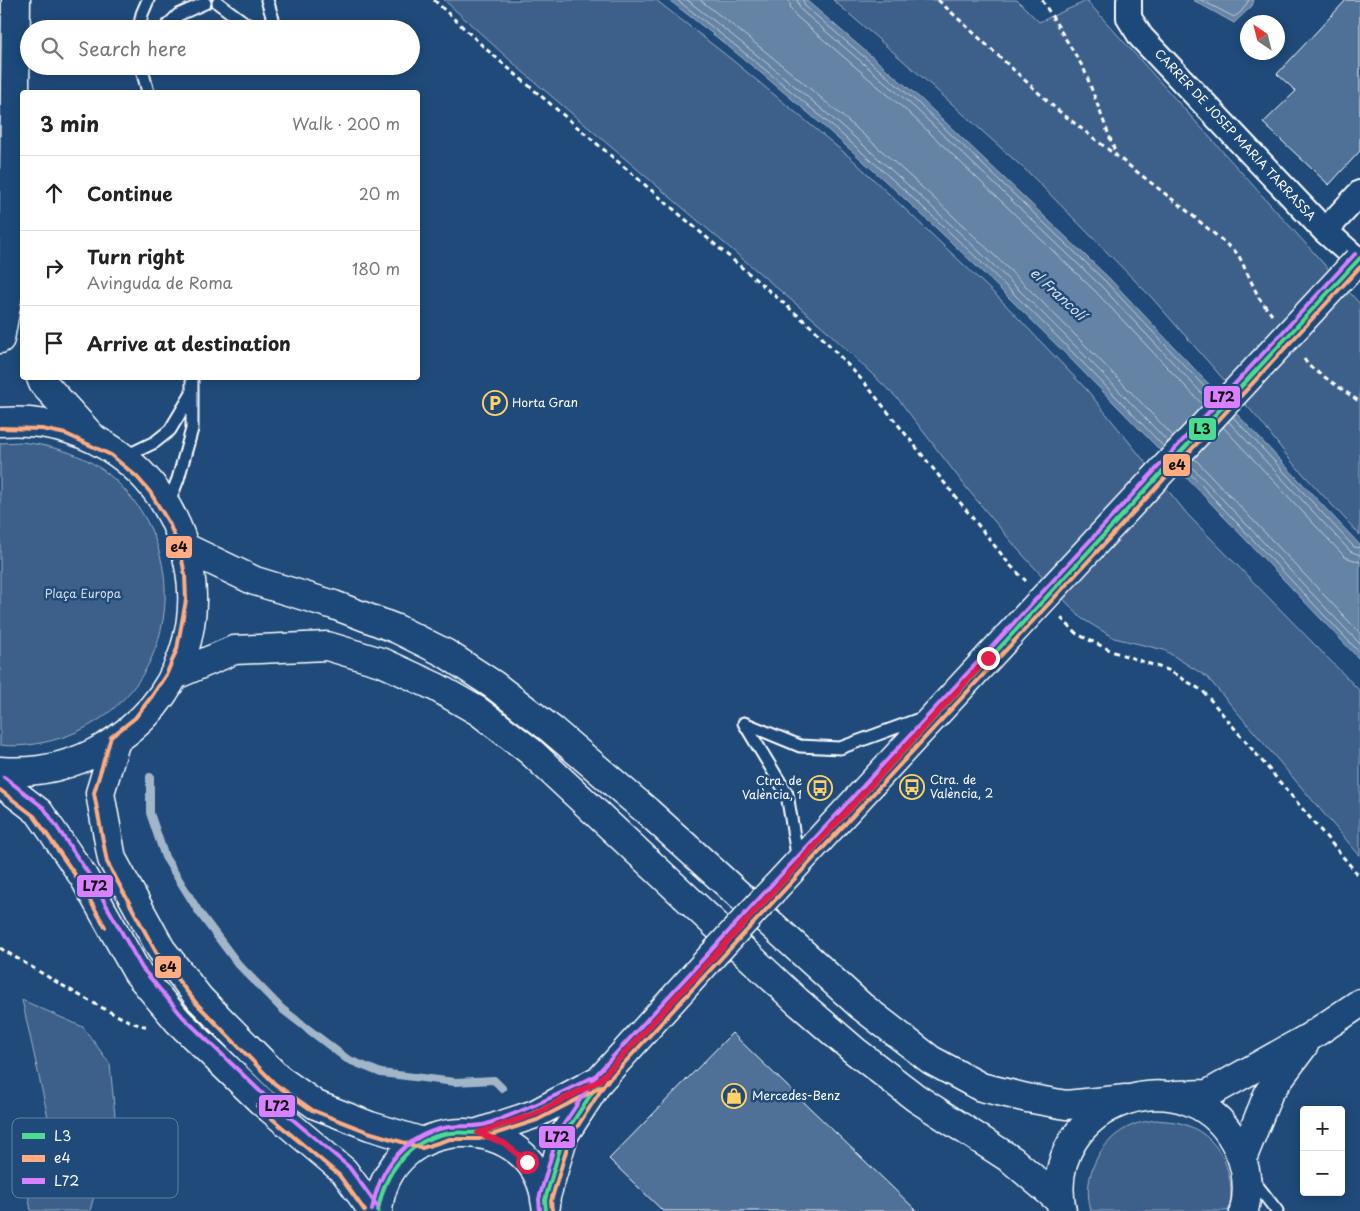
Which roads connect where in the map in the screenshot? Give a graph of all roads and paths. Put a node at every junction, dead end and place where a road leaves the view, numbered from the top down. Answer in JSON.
{"nodes":[{"id":1,"x":16,"y":0,"type":"edge"},
{"id":2,"x":148,"y":0,"type":"edge"},
{"id":3,"x":191,"y":0,"type":"edge"},
{"id":4,"x":267,"y":0,"type":"edge"},
{"id":5,"x":434,"y":0,"type":"edge"},
{"id":6,"x":938,"y":0,"type":"edge"},
{"id":7,"x":1042,"y":0,"type":"edge"},
{"id":8,"x":1129,"y":0,"type":"edge"},
{"id":9,"x":223,"y":2,"type":"edge"},
{"id":10,"x":205,"y":4,"type":"junction"},
{"id":11,"x":141,"y":20,"type":"edge"},
{"id":12,"x":173,"y":20,"type":"edge"},
{"id":13,"x":243,"y":20,"type":"edge"},
{"id":14,"x":273,"y":20,"type":"edge"},
{"id":15,"x":143,"y":75,"type":"edge"},
{"id":16,"x":147,"y":90,"type":"edge"},
{"id":17,"x":1116,"y":156,"type":"junction"},
{"id":18,"x":1360,"y":194,"type":"edge"},
{"id":19,"x":1325,"y":231,"type":"junction"},
{"id":20,"x":1359,"y":260,"type":"edge"},
{"id":21,"x":13,"y":268,"type":"junction"},
{"id":22,"x":20,"y":299,"type":"edge"},
{"id":23,"x":1276,"y":320,"type":"dead end"},
{"id":24,"x":1,"y":337,"type":"edge"},
{"id":25,"x":1303,"y":358,"type":"dead end"},
{"id":26,"x":42,"y":380,"type":"edge"},
{"id":27,"x":192,"y":380,"type":"edge"},
{"id":28,"x":192,"y":394,"type":"junction"},
{"id":29,"x":1360,"y":402,"type":"edge"},
{"id":30,"x":0,"y":422,"type":"edge"},
{"id":31,"x":93,"y":438,"type":"junction"},
{"id":32,"x":124,"y":458,"type":"junction"},
{"id":33,"x":167,"y":506,"type":"junction"},
{"id":34,"x":186,"y":548,"type":"junction"},
{"id":35,"x":1030,"y":586,"type":"dead end"},
{"id":36,"x":1057,"y":613,"type":"dead end"},
{"id":37,"x":172,"y":676,"type":"junction"},
{"id":38,"x":941,"y":711,"type":"junction"},
{"id":39,"x":116,"y":740,"type":"junction"},
{"id":40,"x":0,"y":770,"type":"edge"},
{"id":41,"x":0,"y":782,"type":"edge"},
{"id":42,"x":798,"y":863,"type":"junction"},
{"id":43,"x":1360,"y":877,"type":"edge"},
{"id":44,"x":0,"y":948,"type":"edge"},
{"id":45,"x":1356,"y":1005,"type":"edge"},
{"id":46,"x":178,"y":1021,"type":"junction"},
{"id":47,"x":1308,"y":1038,"type":"junction"},
{"id":48,"x":599,"y":1081,"type":"junction"},
{"id":49,"x":1163,"y":1096,"type":"junction"},
{"id":50,"x":1126,"y":1099,"type":"junction"},
{"id":51,"x":478,"y":1133,"type":"junction"},
{"id":52,"x":423,"y":1142,"type":"junction"},
{"id":53,"x":1243,"y":1164,"type":"junction"},
{"id":54,"x":546,"y":1206,"type":"edge"},
{"id":55,"x":1061,"y":1206,"type":"edge"},
{"id":56,"x":373,"y":1211,"type":"edge"},
{"id":57,"x":378,"y":1211,"type":"edge"},
{"id":58,"x":1244,"y":1211,"type":"edge"},
{"id":59,"x":1277,"y":1211,"type":"edge"}],
"edges":[{"from":1,"to":21,"type":"main road"},
{"from":2,"to":11,"type":"lane"},
{"from":3,"to":10,"type":"lane"},
{"from":4,"to":14,"type":"lane"},
{"from":5,"to":35,"type":"path"},
{"from":6,"to":17,"type":"path"},
{"from":7,"to":17,"type":"path"},
{"from":8,"to":19,"type":"street","name":"CARRER DE JOSEP MARIA TARRASSA"},
{"from":9,"to":10,"type":"lane"},
{"from":9,"to":13,"type":"lane"},
{"from":10,"to":12,"type":"lane"},
{"from":15,"to":16,"type":"lane"},
{"from":17,"to":23,"type":"path"},
{"from":18,"to":19,"type":"street"},
{"from":19,"to":20,"type":"street","name":"CARRER DE JOSEP MARIA TARRASSA"},
{"from":20,"to":38,"type":"main road","bridge":true},
{"from":21,"to":22,"type":"main road"},
{"from":21,"to":24,"type":"main road"},
{"from":25,"to":29,"type":"path"},
{"from":26,"to":31,"type":"main road"},
{"from":27,"to":28,"type":"lane"},
{"from":28,"to":32,"type":"lane"},
{"from":28,"to":33,"type":"lane"},
{"from":30,"to":31,"type":"main road"},
{"from":31,"to":32,"type":"main road"},
{"from":32,"to":33,"type":"main road"},
{"from":33,"to":34,"type":"main road"},
{"from":34,"to":37,"type":"main road"},
{"from":34,"to":50,"type":"main road"},
{"from":36,"to":43,"type":"path"},
{"from":37,"to":39,"type":"main road"},
{"from":37,"to":55,"type":"main road"},
{"from":38,"to":42,"type":"main road"},
{"from":38,"to":42,"type":"lane"},
{"from":39,"to":40,"type":"main road"},
{"from":39,"to":52,"type":"main road"},
{"from":41,"to":46,"type":"main road"},
{"from":42,"to":48,"type":"main road","bridge":true},
{"from":44,"to":46,"type":"path"},
{"from":45,"to":47,"type":"main road"},
{"from":46,"to":56,"type":"main road"},
{"from":47,"to":49,"type":"main road"},
{"from":47,"to":53,"type":"main road"},
{"from":48,"to":51,"type":"main road"},
{"from":48,"to":54,"type":"main road"},
{"from":49,"to":50,"type":"main road"},
{"from":49,"to":53,"type":"main road"},
{"from":50,"to":55,"type":"main road"},
{"from":51,"to":52,"type":"main road"},
{"from":51,"to":54,"type":"main road"},
{"from":52,"to":57,"type":"main road"},
{"from":53,"to":58,"type":"main road"},
{"from":53,"to":59,"type":"lane"}]}
